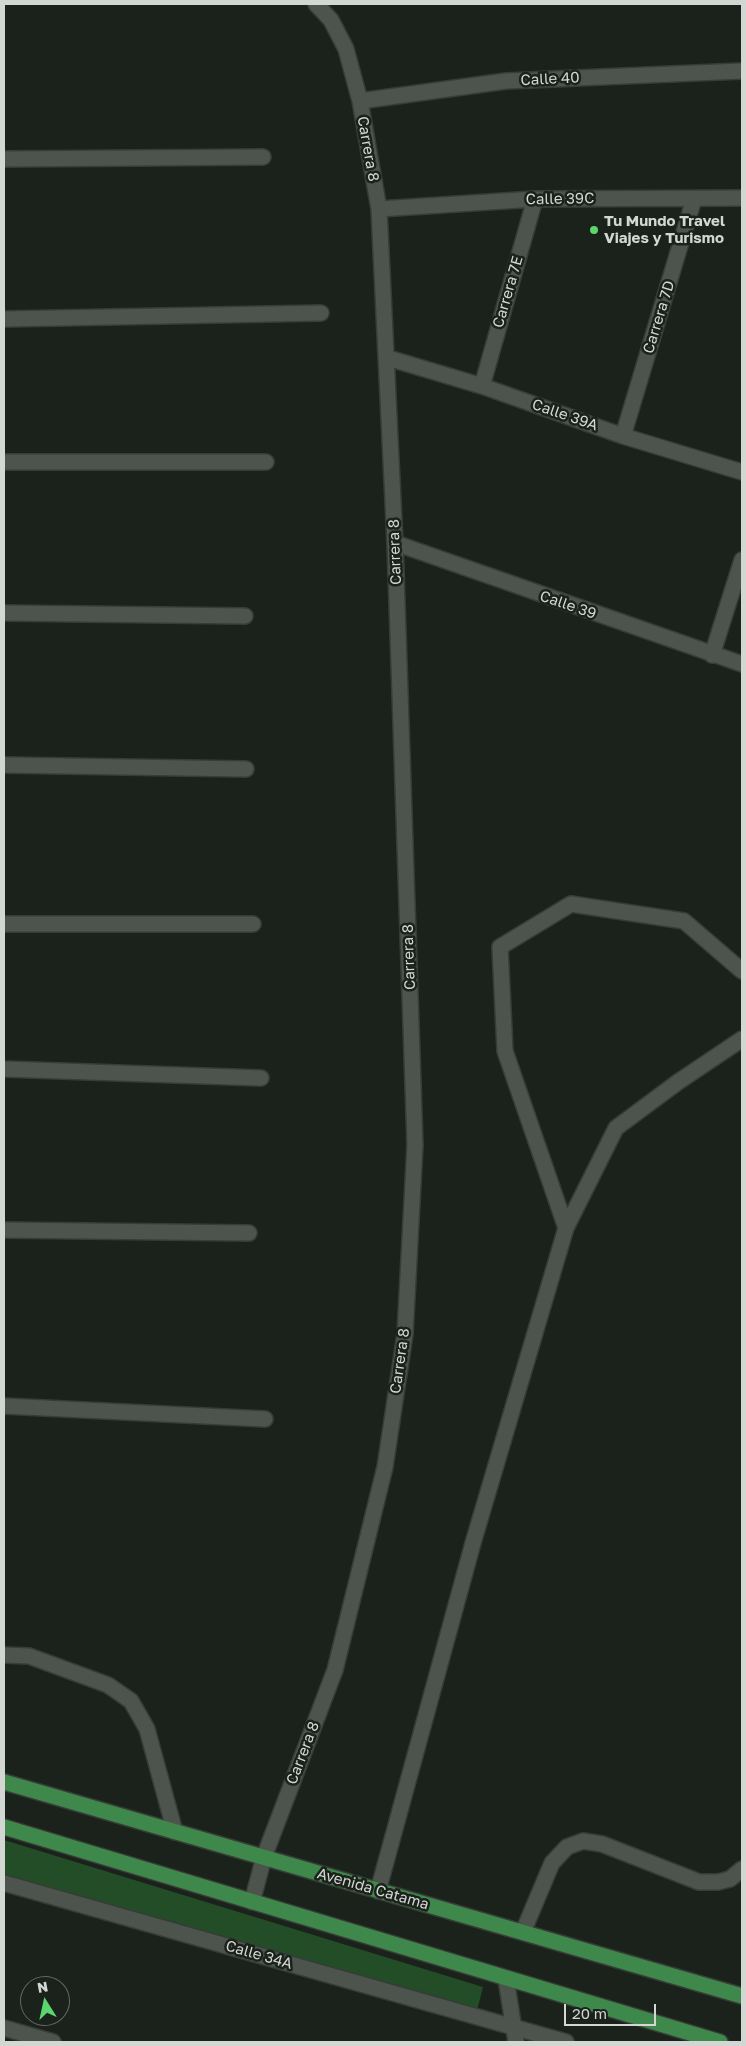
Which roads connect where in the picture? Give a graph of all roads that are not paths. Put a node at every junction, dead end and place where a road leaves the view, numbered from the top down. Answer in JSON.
{"nodes":[{"id":1,"x":316,"y":4,"type":"edge"},
{"id":2,"x":742,"y":71,"type":"edge"},
{"id":3,"x":360,"y":101,"type":"junction"},
{"id":4,"x":263,"y":157,"type":"dead end"},
{"id":5,"x":4,"y":159,"type":"edge"},
{"id":6,"x":742,"y":198,"type":"edge"},
{"id":7,"x":535,"y":199,"type":"junction"},
{"id":8,"x":694,"y":199,"type":"junction"},
{"id":9,"x":379,"y":209,"type":"junction"},
{"id":10,"x":321,"y":313,"type":"dead end"},
{"id":11,"x":4,"y":319,"type":"edge"},
{"id":12,"x":388,"y":358,"type":"junction"},
{"id":13,"x":482,"y":386,"type":"junction"},
{"id":14,"x":623,"y":436,"type":"junction"},
{"id":15,"x":4,"y":462,"type":"edge"},
{"id":16,"x":266,"y":462,"type":"dead end"},
{"id":17,"x":742,"y":472,"type":"edge"},
{"id":18,"x":395,"y":543,"type":"junction"},
{"id":19,"x":742,"y":560,"type":"edge"},
{"id":20,"x":4,"y":613,"type":"edge"},
{"id":21,"x":245,"y":616,"type":"dead end"},
{"id":22,"x":712,"y":655,"type":"junction"},
{"id":23,"x":742,"y":664,"type":"edge"},
{"id":24,"x":4,"y":765,"type":"edge"},
{"id":25,"x":246,"y":769,"type":"dead end"},
{"id":26,"x":4,"y":924,"type":"edge"},
{"id":27,"x":253,"y":924,"type":"dead end"},
{"id":28,"x":742,"y":971,"type":"edge"},
{"id":29,"x":742,"y":1039,"type":"edge"},
{"id":30,"x":4,"y":1069,"type":"edge"},
{"id":31,"x":261,"y":1078,"type":"dead end"},
{"id":32,"x":566,"y":1228,"type":"junction"},
{"id":33,"x":4,"y":1230,"type":"edge"},
{"id":34,"x":249,"y":1233,"type":"dead end"},
{"id":35,"x":4,"y":1406,"type":"edge"},
{"id":36,"x":265,"y":1419,"type":"dead end"},
{"id":37,"x":4,"y":1655,"type":"edge"},
{"id":38,"x":4,"y":1782,"type":"edge"},
{"id":39,"x":4,"y":1827,"type":"edge"},
{"id":40,"x":175,"y":1832,"type":"junction"},
{"id":41,"x":264,"y":1857,"type":"junction"},
{"id":42,"x":742,"y":1869,"type":"edge"},
{"id":43,"x":4,"y":1883,"type":"edge"},
{"id":44,"x":378,"y":1891,"type":"junction"},
{"id":45,"x":252,"y":1902,"type":"junction"},
{"id":46,"x":523,"y":1932,"type":"junction"},
{"id":47,"x":506,"y":1979,"type":"junction"},
{"id":48,"x":742,"y":1996,"type":"edge"},
{"id":49,"x":4,"y":2024,"type":"edge"},
{"id":50,"x":513,"y":2027,"type":"junction"},
{"id":51,"x":4,"y":2028,"type":"edge"},
{"id":52,"x":7,"y":2042,"type":"edge"},
{"id":53,"x":53,"y":2042,"type":"edge"},
{"id":54,"x":516,"y":2042,"type":"edge"},
{"id":55,"x":566,"y":2042,"type":"edge"},
{"id":56,"x":720,"y":2042,"type":"edge"}],
"edges":[{"from":1,"to":3,"type":"street","name":"Carrera 8"},
{"from":2,"to":3,"type":"street","name":"Calle 40"},
{"from":3,"to":9,"type":"street","name":"Carrera 8"},
{"from":4,"to":5,"type":"street"},
{"from":6,"to":8,"type":"street","name":"Calle 39C"},
{"from":7,"to":8,"type":"street","name":"Calle 39C"},
{"from":7,"to":9,"type":"street","name":"Calle 39C"},
{"from":7,"to":13,"type":"street","name":"Carrera 7E"},
{"from":8,"to":14,"type":"street","name":"Carrera 7D"},
{"from":9,"to":12,"type":"street","name":"Carrera 8"},
{"from":10,"to":11,"type":"street"},
{"from":12,"to":13,"type":"street","name":"Calle 39A"},
{"from":12,"to":18,"type":"street","name":"Carrera 8"},
{"from":13,"to":14,"type":"street","name":"Calle 39A"},
{"from":14,"to":17,"type":"street","name":"Calle 39A"},
{"from":15,"to":16,"type":"street"},
{"from":18,"to":22,"type":"street","name":"Calle 39"},
{"from":18,"to":41,"type":"street","name":"Carrera 8"},
{"from":19,"to":22,"type":"street"},
{"from":20,"to":21,"type":"street"},
{"from":22,"to":23,"type":"street","name":"Calle 39"},
{"from":24,"to":25,"type":"street"},
{"from":26,"to":27,"type":"street"},
{"from":28,"to":32,"type":"street"},
{"from":29,"to":32,"type":"street"},
{"from":30,"to":31,"type":"street"},
{"from":32,"to":44,"type":"street"},
{"from":33,"to":34,"type":"street"},
{"from":35,"to":36,"type":"street"},
{"from":37,"to":40,"type":"street"},
{"from":38,"to":40,"type":"main road","name":"Avenida Catama"},
{"from":39,"to":45,"type":"main road"},
{"from":40,"to":41,"type":"main road","name":"Avenida Catama"},
{"from":41,"to":44,"type":"main road","name":"Avenida Catama"},
{"from":41,"to":45,"type":"street","name":"Carrera 8"},
{"from":42,"to":46,"type":"street"},
{"from":43,"to":50,"type":"street","name":"Calle 34A"},
{"from":44,"to":46,"type":"main road","name":"Avenida Catama"},
{"from":45,"to":47,"type":"main road"},
{"from":46,"to":48,"type":"main road","name":"Avenida Catama"},
{"from":47,"to":50,"type":"street"},
{"from":47,"to":56,"type":"main road"},
{"from":49,"to":51,"type":"street"},
{"from":50,"to":54,"type":"street"},
{"from":50,"to":55,"type":"street","name":"Calle 34A"},
{"from":51,"to":52,"type":"street"},
{"from":51,"to":53,"type":"street"}]}
